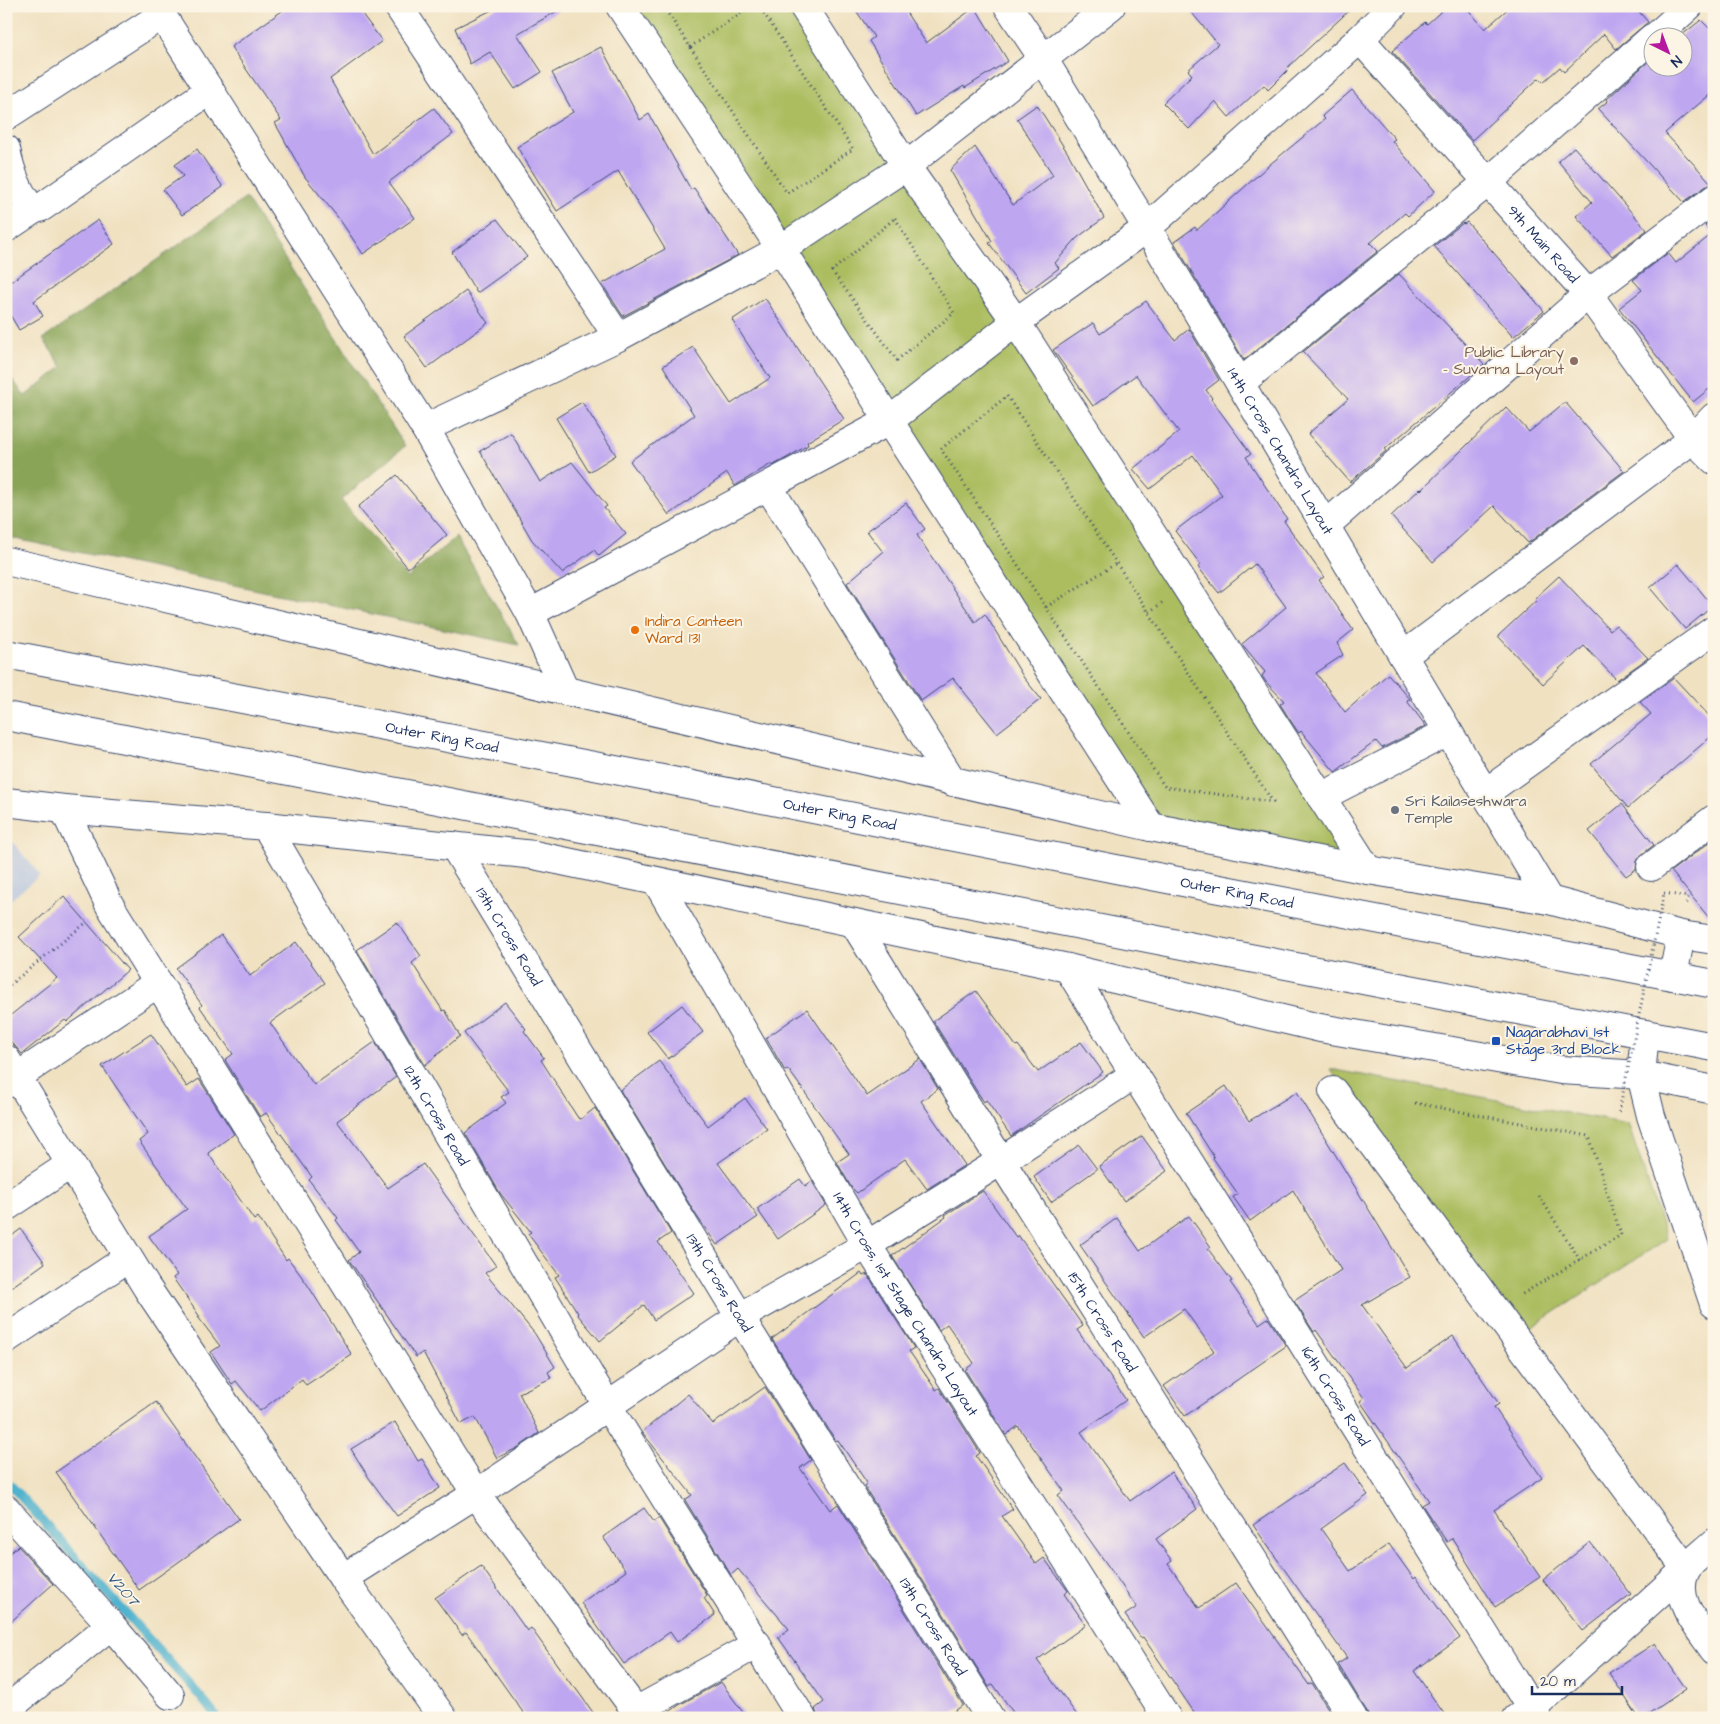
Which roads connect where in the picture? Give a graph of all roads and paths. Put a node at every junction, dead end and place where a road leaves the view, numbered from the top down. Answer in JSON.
{"nodes":[{"id":1,"x":398,"y":6,"type":"edge"},
{"id":2,"x":620,"y":6,"type":"edge"},
{"id":3,"x":663,"y":6,"type":"edge"},
{"id":4,"x":752,"y":6,"type":"edge"},
{"id":5,"x":759,"y":6,"type":"edge"},
{"id":6,"x":803,"y":6,"type":"edge"},
{"id":7,"x":1008,"y":6,"type":"edge"},
{"id":8,"x":1112,"y":6,"type":"edge"},
{"id":9,"x":1393,"y":6,"type":"edge"},
{"id":10,"x":1689,"y":6,"type":"edge"},
{"id":11,"x":159,"y":11,"type":"edge"},
{"id":12,"x":1664,"y":28,"type":"edge"},
{"id":13,"x":1360,"y":39,"type":"junction"},
{"id":14,"x":690,"y":47,"type":"junction"},
{"id":15,"x":1642,"y":48,"type":"edge"},
{"id":16,"x":1044,"y":60,"type":"junction"},
{"id":17,"x":210,"y":90,"type":"junction"},
{"id":18,"x":6,"y":116,"type":"edge"},
{"id":19,"x":6,"y":149,"type":"edge"},
{"id":20,"x":906,"y":166,"type":"junction"},
{"id":21,"x":1488,"y":182,"type":"junction"},
{"id":22,"x":11,"y":184,"type":"edge"},
{"id":23,"x":1714,"y":198,"type":"edge"},
{"id":24,"x":33,"y":210,"type":"junction"},
{"id":25,"x":6,"y":228,"type":"edge"},
{"id":26,"x":1147,"y":228,"type":"junction"},
{"id":27,"x":781,"y":249,"type":"junction"},
{"id":28,"x":1588,"y":294,"type":"junction"},
{"id":29,"x":954,"y":313,"type":"joint"},
{"id":30,"x":1016,"y":322,"type":"junction"},
{"id":31,"x":618,"y":337,"type":"junction"},
{"id":32,"x":1240,"y":383,"type":"junction"},
{"id":33,"x":1714,"y":417,"type":"edge"},
{"id":34,"x":889,"y":421,"type":"junction"},
{"id":35,"x":425,"y":428,"type":"junction"},
{"id":36,"x":1693,"y":439,"type":"junction"},
{"id":37,"x":1714,"y":460,"type":"edge"},
{"id":38,"x":768,"y":486,"type":"junction"},
{"id":39,"x":1325,"y":526,"type":"junction"},
{"id":40,"x":6,"y":560,"type":"edge"},
{"id":41,"x":1117,"y":563,"type":"junction"},
{"id":42,"x":1046,"y":607,"type":"junction"},
{"id":43,"x":530,"y":613,"type":"junction"},
{"id":44,"x":1714,"y":630,"type":"edge"},
{"id":45,"x":6,"y":654,"type":"edge"},
{"id":46,"x":1403,"y":656,"type":"junction"},
{"id":47,"x":565,"y":691,"type":"junction"},
{"id":48,"x":6,"y":716,"type":"edge"},
{"id":49,"x":1448,"y":732,"type":"junction"},
{"id":50,"x":953,"y":782,"type":"junction"},
{"id":51,"x":1485,"y":794,"type":"junction"},
{"id":52,"x":1320,"y":797,"type":"junction"},
{"id":53,"x":6,"y":802,"type":"edge"},
{"id":54,"x":64,"y":809,"type":"junction"},
{"id":55,"x":1714,"y":819,"type":"edge"},
{"id":56,"x":266,"y":826,"type":"junction"},
{"id":57,"x":1151,"y":827,"type":"junction"},
{"id":58,"x":454,"y":846,"type":"junction"},
{"id":59,"x":1652,"y":868,"type":"dead end"},
{"id":60,"x":1368,"y":870,"type":"junction"},
{"id":61,"x":657,"y":882,"type":"junction"},
{"id":62,"x":1688,"y":897,"type":"dead end"},
{"id":63,"x":1549,"y":900,"type":"junction"},
{"id":64,"x":109,"y":904,"type":"junction"},
{"id":65,"x":854,"y":923,"type":"junction"},
{"id":66,"x":1681,"y":935,"type":"junction"},
{"id":67,"x":1714,"y":940,"type":"edge"},
{"id":68,"x":1068,"y":968,"type":"junction"},
{"id":69,"x":1673,"y":976,"type":"junction"},
{"id":70,"x":158,"y":983,"type":"junction"},
{"id":71,"x":1714,"y":984,"type":"edge"},
{"id":72,"x":6,"y":988,"type":"edge"},
{"id":73,"x":1645,"y":1034,"type":"junction"},
{"id":74,"x":1714,"y":1047,"type":"edge"},
{"id":75,"x":10,"y":1073,"type":"edge"},
{"id":76,"x":1134,"y":1075,"type":"junction"},
{"id":77,"x":1641,"y":1075,"type":"junction"},
{"id":78,"x":1333,"y":1090,"type":"dead end"},
{"id":79,"x":1714,"y":1090,"type":"edge"},
{"id":80,"x":1415,"y":1103,"type":"dead end"},
{"id":81,"x":1619,"y":1112,"type":"dead end"},
{"id":82,"x":1001,"y":1161,"type":"junction"},
{"id":83,"x":70,"y":1164,"type":"junction"},
{"id":84,"x":1540,"y":1196,"type":"dead end"},
{"id":85,"x":6,"y":1207,"type":"edge"},
{"id":86,"x":867,"y":1245,"type":"junction"},
{"id":87,"x":128,"y":1258,"type":"junction"},
{"id":88,"x":1580,"y":1260,"type":"junction"},
{"id":89,"x":1714,"y":1304,"type":"edge"},
{"id":90,"x":1495,"y":1311,"type":"junction"},
{"id":91,"x":740,"y":1317,"type":"junction"},
{"id":92,"x":6,"y":1339,"type":"edge"},
{"id":93,"x":607,"y":1405,"type":"junction"},
{"id":94,"x":476,"y":1494,"type":"junction"},
{"id":95,"x":12,"y":1527,"type":"edge"},
{"id":96,"x":1714,"y":1543,"type":"edge"},
{"id":97,"x":1686,"y":1570,"type":"junction"},
{"id":98,"x":343,"y":1578,"type":"junction"},
{"id":99,"x":111,"y":1625,"type":"junction"},
{"id":100,"x":757,"y":1644,"type":"junction"},
{"id":101,"x":1714,"y":1650,"type":"edge"},
{"id":102,"x":170,"y":1695,"type":"dead end"},
{"id":103,"x":6,"y":1710,"type":"edge"},
{"id":104,"x":630,"y":1714,"type":"edge"},
{"id":105,"x":1528,"y":1715,"type":"edge"},
{"id":106,"x":443,"y":1718,"type":"edge"},
{"id":107,"x":802,"y":1718,"type":"edge"},
{"id":108,"x":990,"y":1718,"type":"edge"},
{"id":109,"x":1167,"y":1718,"type":"edge"},
{"id":110,"x":1353,"y":1718,"type":"edge"}],
"edges":[{"from":1,"to":31,"type":"main road"},
{"from":2,"to":27,"type":"main road"},
{"from":3,"to":14,"type":"path"},
{"from":4,"to":14,"type":"path"},
{"from":5,"to":14,"type":"path"},
{"from":6,"to":20,"type":"main road"},
{"from":7,"to":16,"type":"main road","name":"14th Cross Chandra Layout"},
{"from":8,"to":16,"type":"main road"},
{"from":9,"to":13,"type":"main road"},
{"from":10,"to":12,"type":"main road"},
{"from":11,"to":17,"type":"main road"},
{"from":11,"to":18,"type":"main road"},
{"from":13,"to":21,"type":"main road","name":"9th Main Road"},
{"from":13,"to":26,"type":"main road"},
{"from":15,"to":21,"type":"main road"},
{"from":16,"to":20,"type":"main road"},
{"from":16,"to":26,"type":"main road","name":"14th Cross Chandra Layout"},
{"from":17,"to":24,"type":"main road"},
{"from":17,"to":35,"type":"main road"},
{"from":19,"to":22,"type":"main road"},
{"from":20,"to":27,"type":"main road"},
{"from":20,"to":30,"type":"main road"},
{"from":21,"to":28,"type":"main road","name":"9th Main Road"},
{"from":21,"to":32,"type":"main road"},
{"from":22,"to":24,"type":"main road"},
{"from":23,"to":28,"type":"main road"},
{"from":24,"to":25,"type":"main road"},
{"from":26,"to":30,"type":"main road"},
{"from":26,"to":32,"type":"main road","name":"14th Cross Chandra Layout"},
{"from":27,"to":31,"type":"main road"},
{"from":27,"to":34,"type":"main road"},
{"from":28,"to":36,"type":"main road","name":"9th Main Road"},
{"from":28,"to":39,"type":"main road"},
{"from":29,"to":29,"type":"path"},
{"from":30,"to":34,"type":"main road"},
{"from":30,"to":52,"type":"main road"},
{"from":31,"to":35,"type":"main road"},
{"from":32,"to":39,"type":"main road","name":"14th Cross Chandra Layout"},
{"from":33,"to":36,"type":"main road"},
{"from":34,"to":38,"type":"main road"},
{"from":34,"to":57,"type":"main road"},
{"from":35,"to":43,"type":"main road"},
{"from":36,"to":37,"type":"main road","name":"9th Main Road"},
{"from":36,"to":46,"type":"main road"},
{"from":38,"to":43,"type":"main road"},
{"from":38,"to":50,"type":"main road"},
{"from":39,"to":46,"type":"main road","name":"14th Cross Chandra Layout"},
{"from":40,"to":47,"type":"main road"},
{"from":41,"to":42,"type":"path"},
{"from":41,"to":42,"type":"path"},
{"from":41,"to":42,"type":"path"},
{"from":43,"to":47,"type":"main road"},
{"from":44,"to":51,"type":"main road"},
{"from":45,"to":69,"type":"main road","name":"Outer Ring Road"},
{"from":46,"to":49,"type":"main road","name":"14th Cross Chandra Layout"},
{"from":47,"to":50,"type":"main road"},
{"from":48,"to":73,"type":"main road"},
{"from":49,"to":51,"type":"main road","name":"14th Cross Chandra Layout"},
{"from":49,"to":52,"type":"main road"},
{"from":50,"to":57,"type":"main road"},
{"from":51,"to":63,"type":"main road","name":"14th Cross Chandra Layout"},
{"from":52,"to":60,"type":"main road"},
{"from":53,"to":54,"type":"main road"},
{"from":54,"to":56,"type":"main road"},
{"from":54,"to":64,"type":"main road"},
{"from":55,"to":59,"type":"main road"},
{"from":56,"to":58,"type":"main road"},
{"from":56,"to":93,"type":"main road","name":"12th Cross Road"},
{"from":57,"to":60,"type":"main road"},
{"from":58,"to":61,"type":"main road"},
{"from":58,"to":91,"type":"main road","name":"13th Cross Road"},
{"from":60,"to":63,"type":"main road"},
{"from":61,"to":65,"type":"main road"},
{"from":61,"to":86,"type":"main road","name":"14th Cross, 1st Stage Chandra Layout"},
{"from":62,"to":81,"type":"path","bridge":true},
{"from":63,"to":66,"type":"main road"},
{"from":64,"to":70,"type":"main road"},
{"from":64,"to":72,"type":"path"},
{"from":65,"to":68,"type":"main road"},
{"from":65,"to":82,"type":"main road","name":"15th Cross Road"},
{"from":66,"to":67,"type":"main road"},
{"from":66,"to":69,"type":"main road"},
{"from":68,"to":76,"type":"main road","name":"16th Cross Road"},
{"from":68,"to":77,"type":"main road"},
{"from":69,"to":71,"type":"main road","name":"Outer Ring Road"},
{"from":70,"to":75,"type":"main road"},
{"from":70,"to":94,"type":"main road"},
{"from":73,"to":74,"type":"main road"},
{"from":73,"to":77,"type":"main road"},
{"from":75,"to":83,"type":"main road"},
{"from":76,"to":82,"type":"main road"},
{"from":76,"to":105,"type":"main road","name":"16th Cross Road"},
{"from":77,"to":79,"type":"main road"},
{"from":77,"to":89,"type":"main road"},
{"from":78,"to":90,"type":"main road"},
{"from":80,"to":88,"type":"path"},
{"from":82,"to":86,"type":"main road"},
{"from":82,"to":110,"type":"main road","name":"15th Cross Road"},
{"from":83,"to":85,"type":"main road"},
{"from":83,"to":87,"type":"main road"},
{"from":84,"to":88,"type":"path"},
{"from":86,"to":91,"type":"main road"},
{"from":86,"to":109,"type":"main road","name":"14th Cross, 1st Stage Chandra Layout"},
{"from":87,"to":92,"type":"main road"},
{"from":87,"to":98,"type":"main road"},
{"from":88,"to":90,"type":"path"},
{"from":90,"to":97,"type":"main road"},
{"from":91,"to":93,"type":"main road"},
{"from":91,"to":108,"type":"main road","name":"13th Cross Road"},
{"from":93,"to":94,"type":"main road"},
{"from":93,"to":100,"type":"main road","name":"12th Cross Road"},
{"from":94,"to":98,"type":"main road"},
{"from":94,"to":104,"type":"main road"},
{"from":95,"to":99,"type":"main road"},
{"from":96,"to":97,"type":"main road"},
{"from":97,"to":101,"type":"main road"},
{"from":97,"to":105,"type":"main road"},
{"from":98,"to":106,"type":"main road"},
{"from":99,"to":102,"type":"main road"},
{"from":99,"to":103,"type":"main road"},
{"from":100,"to":104,"type":"main road"},
{"from":100,"to":107,"type":"main road","name":"12th Cross Road"}]}
